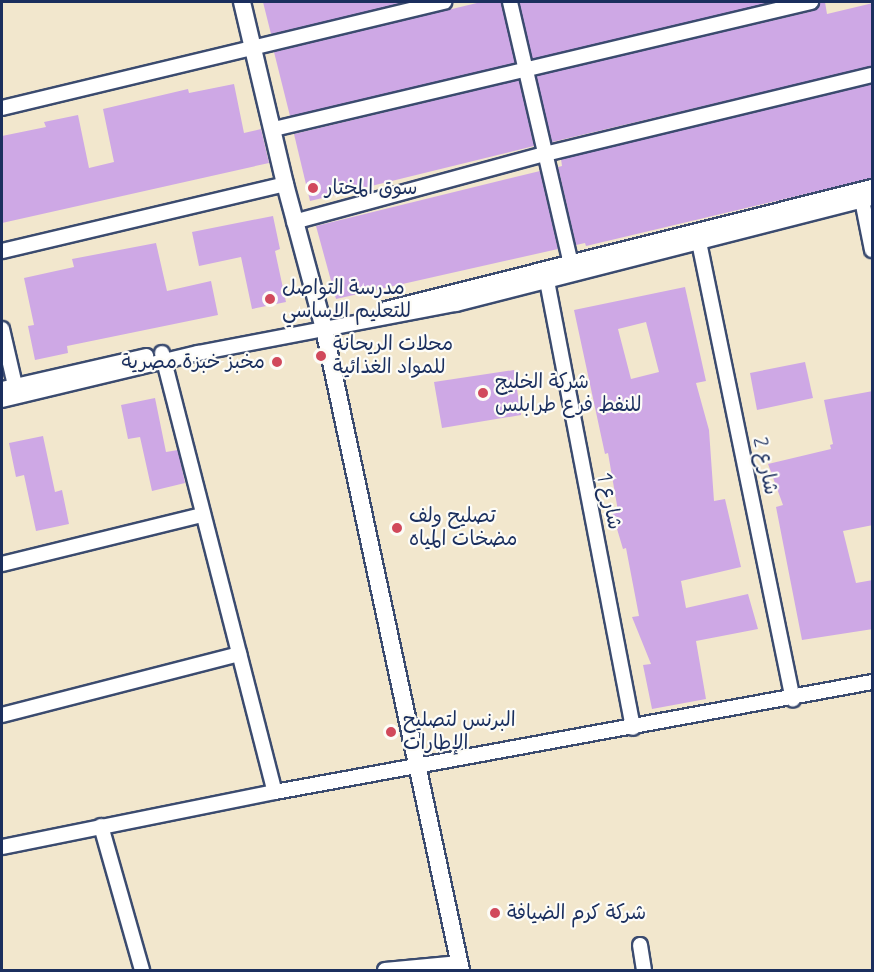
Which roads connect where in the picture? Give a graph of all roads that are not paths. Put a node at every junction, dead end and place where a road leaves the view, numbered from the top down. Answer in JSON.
{"nodes":[{"id":1,"x":242,"y":2,"type":"edge"},
{"id":2,"x":444,"y":2,"type":"edge"},
{"id":3,"x":510,"y":2,"type":"edge"},
{"id":4,"x":811,"y":2,"type":"edge"},
{"id":5,"x":253,"y":46,"type":"junction"},
{"id":6,"x":525,"y":70,"type":"junction"},
{"id":7,"x":873,"y":75,"type":"edge"},
{"id":8,"x":2,"y":108,"type":"edge"},
{"id":9,"x":274,"y":129,"type":"junction"},
{"id":10,"x":545,"y":154,"type":"junction"},
{"id":11,"x":285,"y":184,"type":"junction"},
{"id":12,"x":873,"y":187,"type":"edge"},
{"id":13,"x":867,"y":199,"type":"edge"},
{"id":14,"x":294,"y":222,"type":"junction"},
{"id":15,"x":699,"y":242,"type":"junction"},
{"id":16,"x":873,"y":250,"type":"edge"},
{"id":17,"x":2,"y":251,"type":"edge"},
{"id":18,"x":572,"y":268,"type":"junction"},
{"id":19,"x":547,"y":281,"type":"junction"},
{"id":20,"x":323,"y":325,"type":"junction"},
{"id":21,"x":2,"y":329,"type":"edge"},
{"id":22,"x":163,"y":357,"type":"junction"},
{"id":23,"x":11,"y":390,"type":"edge"},
{"id":24,"x":2,"y":400,"type":"edge"},
{"id":25,"x":202,"y":515,"type":"junction"},
{"id":26,"x":2,"y":564,"type":"edge"},
{"id":27,"x":240,"y":654,"type":"junction"},
{"id":28,"x":873,"y":682,"type":"edge"},
{"id":29,"x":793,"y":699,"type":"junction"},
{"id":30,"x":2,"y":715,"type":"edge"},
{"id":31,"x":633,"y":728,"type":"junction"},
{"id":32,"x":417,"y":768,"type":"junction"},
{"id":33,"x":275,"y":792,"type":"junction"},
{"id":34,"x":101,"y":826,"type":"junction"},
{"id":35,"x":2,"y":847,"type":"edge"},
{"id":36,"x":640,"y":945,"type":"dead end"},
{"id":37,"x":461,"y":967,"type":"edge"},
{"id":38,"x":142,"y":970,"type":"edge"},
{"id":39,"x":385,"y":970,"type":"edge"},
{"id":40,"x":644,"y":970,"type":"edge"}],
"edges":[{"from":1,"to":5,"type":"street"},
{"from":2,"to":5,"type":"street"},
{"from":3,"to":6,"type":"street"},
{"from":4,"to":6,"type":"street"},
{"from":5,"to":8,"type":"street"},
{"from":5,"to":9,"type":"street"},
{"from":6,"to":9,"type":"street"},
{"from":6,"to":10,"type":"street"},
{"from":7,"to":10,"type":"street"},
{"from":9,"to":11,"type":"street"},
{"from":10,"to":14,"type":"street"},
{"from":10,"to":18,"type":"street"},
{"from":11,"to":14,"type":"street"},
{"from":11,"to":17,"type":"street"},
{"from":12,"to":18,"type":"street"},
{"from":13,"to":15,"type":"street"},
{"from":13,"to":16,"type":"street"},
{"from":14,"to":20,"type":"street"},
{"from":15,"to":18,"type":"street"},
{"from":15,"to":29,"type":"street","name":"شارع 2"},
{"from":18,"to":19,"type":"street"},
{"from":18,"to":20,"type":"street"},
{"from":19,"to":20,"type":"street"},
{"from":19,"to":31,"type":"street","name":"شارع 1"},
{"from":20,"to":22,"type":"street"},
{"from":20,"to":32,"type":"street"},
{"from":21,"to":23,"type":"street"},
{"from":22,"to":23,"type":"street"},
{"from":22,"to":25,"type":"street"},
{"from":23,"to":24,"type":"street"},
{"from":25,"to":26,"type":"street"},
{"from":25,"to":27,"type":"street"},
{"from":27,"to":30,"type":"street"},
{"from":27,"to":33,"type":"street"},
{"from":28,"to":29,"type":"street"},
{"from":29,"to":31,"type":"street"},
{"from":31,"to":32,"type":"street"},
{"from":32,"to":33,"type":"street"},
{"from":32,"to":37,"type":"street"},
{"from":33,"to":34,"type":"street"},
{"from":34,"to":35,"type":"street"},
{"from":34,"to":38,"type":"street"},
{"from":36,"to":40,"type":"street"},
{"from":37,"to":39,"type":"street"}]}
